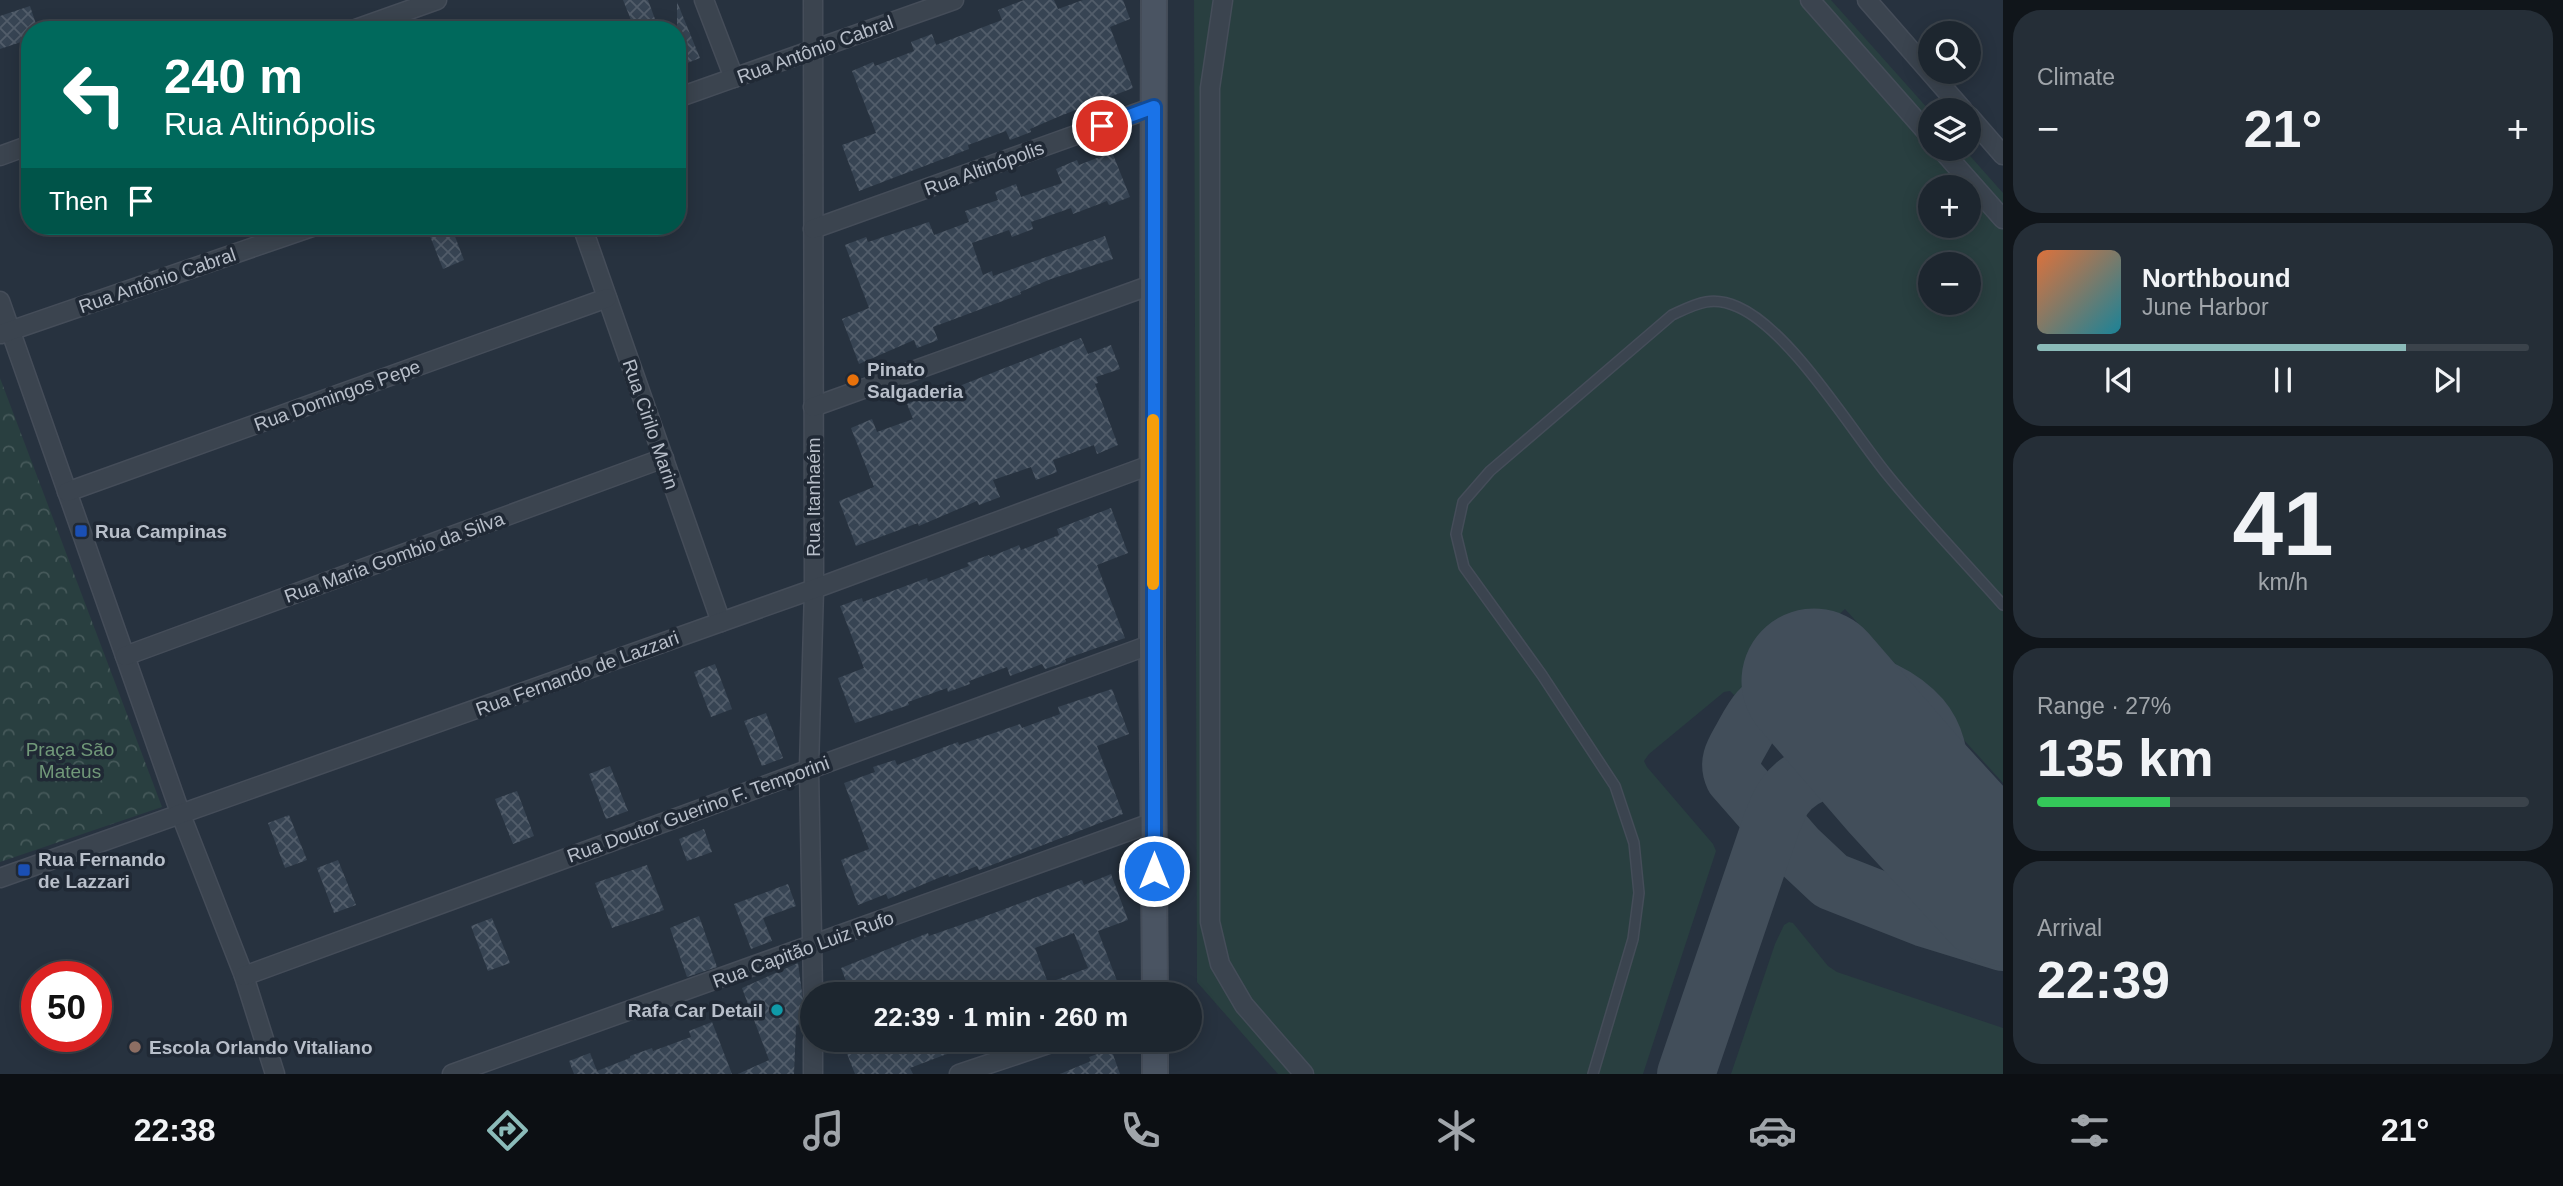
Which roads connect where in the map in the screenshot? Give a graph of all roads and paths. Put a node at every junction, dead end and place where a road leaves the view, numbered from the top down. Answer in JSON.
{"nodes":[{"id":1,"x":437,"y":0,"type":"edge"},
{"id":2,"x":704,"y":0,"type":"edge"},
{"id":3,"x":813,"y":0,"type":"edge"},
{"id":4,"x":954,"y":0,"type":"edge"},
{"id":5,"x":1154,"y":0,"type":"edge"},
{"id":6,"x":1223,"y":0,"type":"edge"},
{"id":7,"x":1810,"y":0,"type":"edge"},
{"id":8,"x":1867,"y":0,"type":"edge"},
{"id":9,"x":379,"y":21,"type":"edge"},
{"id":10,"x":813,"y":49,"type":"junction"},
{"id":11,"x":734,"y":78,"type":"junction"},
{"id":12,"x":686,"y":95,"type":"edge"},
{"id":13,"x":1953,"y":98,"type":"edge"},
{"id":14,"x":1154,"y":107,"type":"junction"},
{"id":15,"x":1918,"y":122,"type":"edge"},
{"id":16,"x":1981,"y":130,"type":"edge"},
{"id":17,"x":21,"y":148,"type":"edge"},
{"id":18,"x":2003,"y":155,"type":"edge"},
{"id":19,"x":0,"y":156,"type":"edge"},
{"id":20,"x":1952,"y":161,"type":"edge"},
{"id":21,"x":2003,"y":219,"type":"edge"},
{"id":22,"x":813,"y":229,"type":"junction"},
{"id":23,"x":289,"y":235,"type":"edge"},
{"id":24,"x":585,"y":235,"type":"edge"},
{"id":25,"x":1154,"y":284,"type":"junction"},
{"id":26,"x":607,"y":298,"type":"junction"},
{"id":27,"x":0,"y":301,"type":"edge"},
{"id":28,"x":5,"y":333,"type":"edge"},
{"id":29,"x":813,"y":407,"type":"junction"},
{"id":30,"x":664,"y":458,"type":"junction"},
{"id":31,"x":1153,"y":464,"type":"junction"},
{"id":32,"x":68,"y":492,"type":"junction"},
{"id":33,"x":814,"y":589,"type":"junction"},
{"id":34,"x":2003,"y":605,"type":"edge"},
{"id":35,"x":721,"y":622,"type":"junction"},
{"id":36,"x":1153,"y":644,"type":"junction"},
{"id":37,"x":125,"y":656,"type":"junction"},
{"id":38,"x":809,"y":768,"type":"junction"},
{"id":39,"x":181,"y":815,"type":"junction"},
{"id":40,"x":1154,"y":822,"type":"junction"},
{"id":41,"x":0,"y":878,"type":"edge"},
{"id":42,"x":813,"y":945,"type":"junction"},
{"id":43,"x":244,"y":976,"type":"junction"},
{"id":44,"x":813,"y":982,"type":"edge"},
{"id":45,"x":1155,"y":982,"type":"edge"},
{"id":46,"x":813,"y":1052,"type":"edge"},
{"id":47,"x":1024,"y":1052,"type":"edge"},
{"id":48,"x":1155,"y":1052,"type":"edge"},
{"id":49,"x":275,"y":1074,"type":"edge"},
{"id":50,"x":452,"y":1074,"type":"edge"},
{"id":51,"x":813,"y":1074,"type":"edge"},
{"id":52,"x":959,"y":1074,"type":"edge"},
{"id":53,"x":1155,"y":1074,"type":"edge"},
{"id":54,"x":1304,"y":1074,"type":"edge"},
{"id":55,"x":1593,"y":1074,"type":"edge"}],
"edges":[{"from":1,"to":9,"type":"street"},
{"from":2,"to":11,"type":"street"},
{"from":3,"to":10,"type":"street","name":"Rua Itanhaém"},
{"from":4,"to":10,"type":"street","name":"Rua Antônio Cabral"},
{"from":5,"to":14,"type":"main road"},
{"from":6,"to":54,"type":"street"},
{"from":7,"to":15,"type":"street"},
{"from":8,"to":13,"type":"street"},
{"from":10,"to":11,"type":"street","name":"Rua Antônio Cabral"},
{"from":10,"to":22,"type":"street","name":"Rua Itanhaém"},
{"from":11,"to":12,"type":"street","name":"Rua Antônio Cabral"},
{"from":14,"to":22,"type":"street","name":"Rua Altinópolis"},
{"from":14,"to":25,"type":"main road"},
{"from":16,"to":18,"type":"street"},
{"from":17,"to":19,"type":"street"},
{"from":20,"to":21,"type":"street"},
{"from":22,"to":29,"type":"street","name":"Rua Itanhaém"},
{"from":23,"to":28,"type":"street","name":"Rua Antônio Cabral"},
{"from":24,"to":26,"type":"street","name":"Rua Cirilo Marin"},
{"from":25,"to":29,"type":"street"},
{"from":25,"to":31,"type":"main road"},
{"from":26,"to":30,"type":"street","name":"Rua Cirilo Marin"},
{"from":26,"to":32,"type":"street","name":"Rua Domingos Pepe"},
{"from":27,"to":28,"type":"street"},
{"from":28,"to":32,"type":"street"},
{"from":29,"to":33,"type":"street","name":"Rua Itanhaém"},
{"from":30,"to":35,"type":"street","name":"Rua Cirilo Marin"},
{"from":30,"to":37,"type":"street","name":"Rua Maria Gombio da Silva"},
{"from":31,"to":33,"type":"street","name":"Rua Fernando de Lazzari"},
{"from":31,"to":36,"type":"main road"},
{"from":32,"to":37,"type":"street"},
{"from":33,"to":35,"type":"street","name":"Rua Fernando de Lazzari"},
{"from":33,"to":38,"type":"street","name":"Rua Itanhaém"},
{"from":34,"to":55,"type":"lane"},
{"from":35,"to":39,"type":"street","name":"Rua Fernando de Lazzari"},
{"from":36,"to":38,"type":"street","name":"Rua Doutor Guerino F. Temporini"},
{"from":36,"to":40,"type":"main road"},
{"from":37,"to":39,"type":"street"},
{"from":38,"to":42,"type":"street","name":"Rua Itanhaém"},
{"from":38,"to":43,"type":"street","name":"Rua Doutor Guerino F. Temporini"},
{"from":39,"to":41,"type":"street","name":"Rua Fernando de Lazzari"},
{"from":39,"to":43,"type":"street"},
{"from":40,"to":42,"type":"street","name":"Rua Capitão Luiz Rufo"},
{"from":40,"to":45,"type":"main road"},
{"from":42,"to":44,"type":"street","name":"Rua Itanhaém"},
{"from":42,"to":50,"type":"street","name":"Rua Capitão Luiz Rufo"},
{"from":43,"to":49,"type":"street"},
{"from":46,"to":51,"type":"street"},
{"from":47,"to":52,"type":"street"},
{"from":48,"to":53,"type":"main road"}]}
